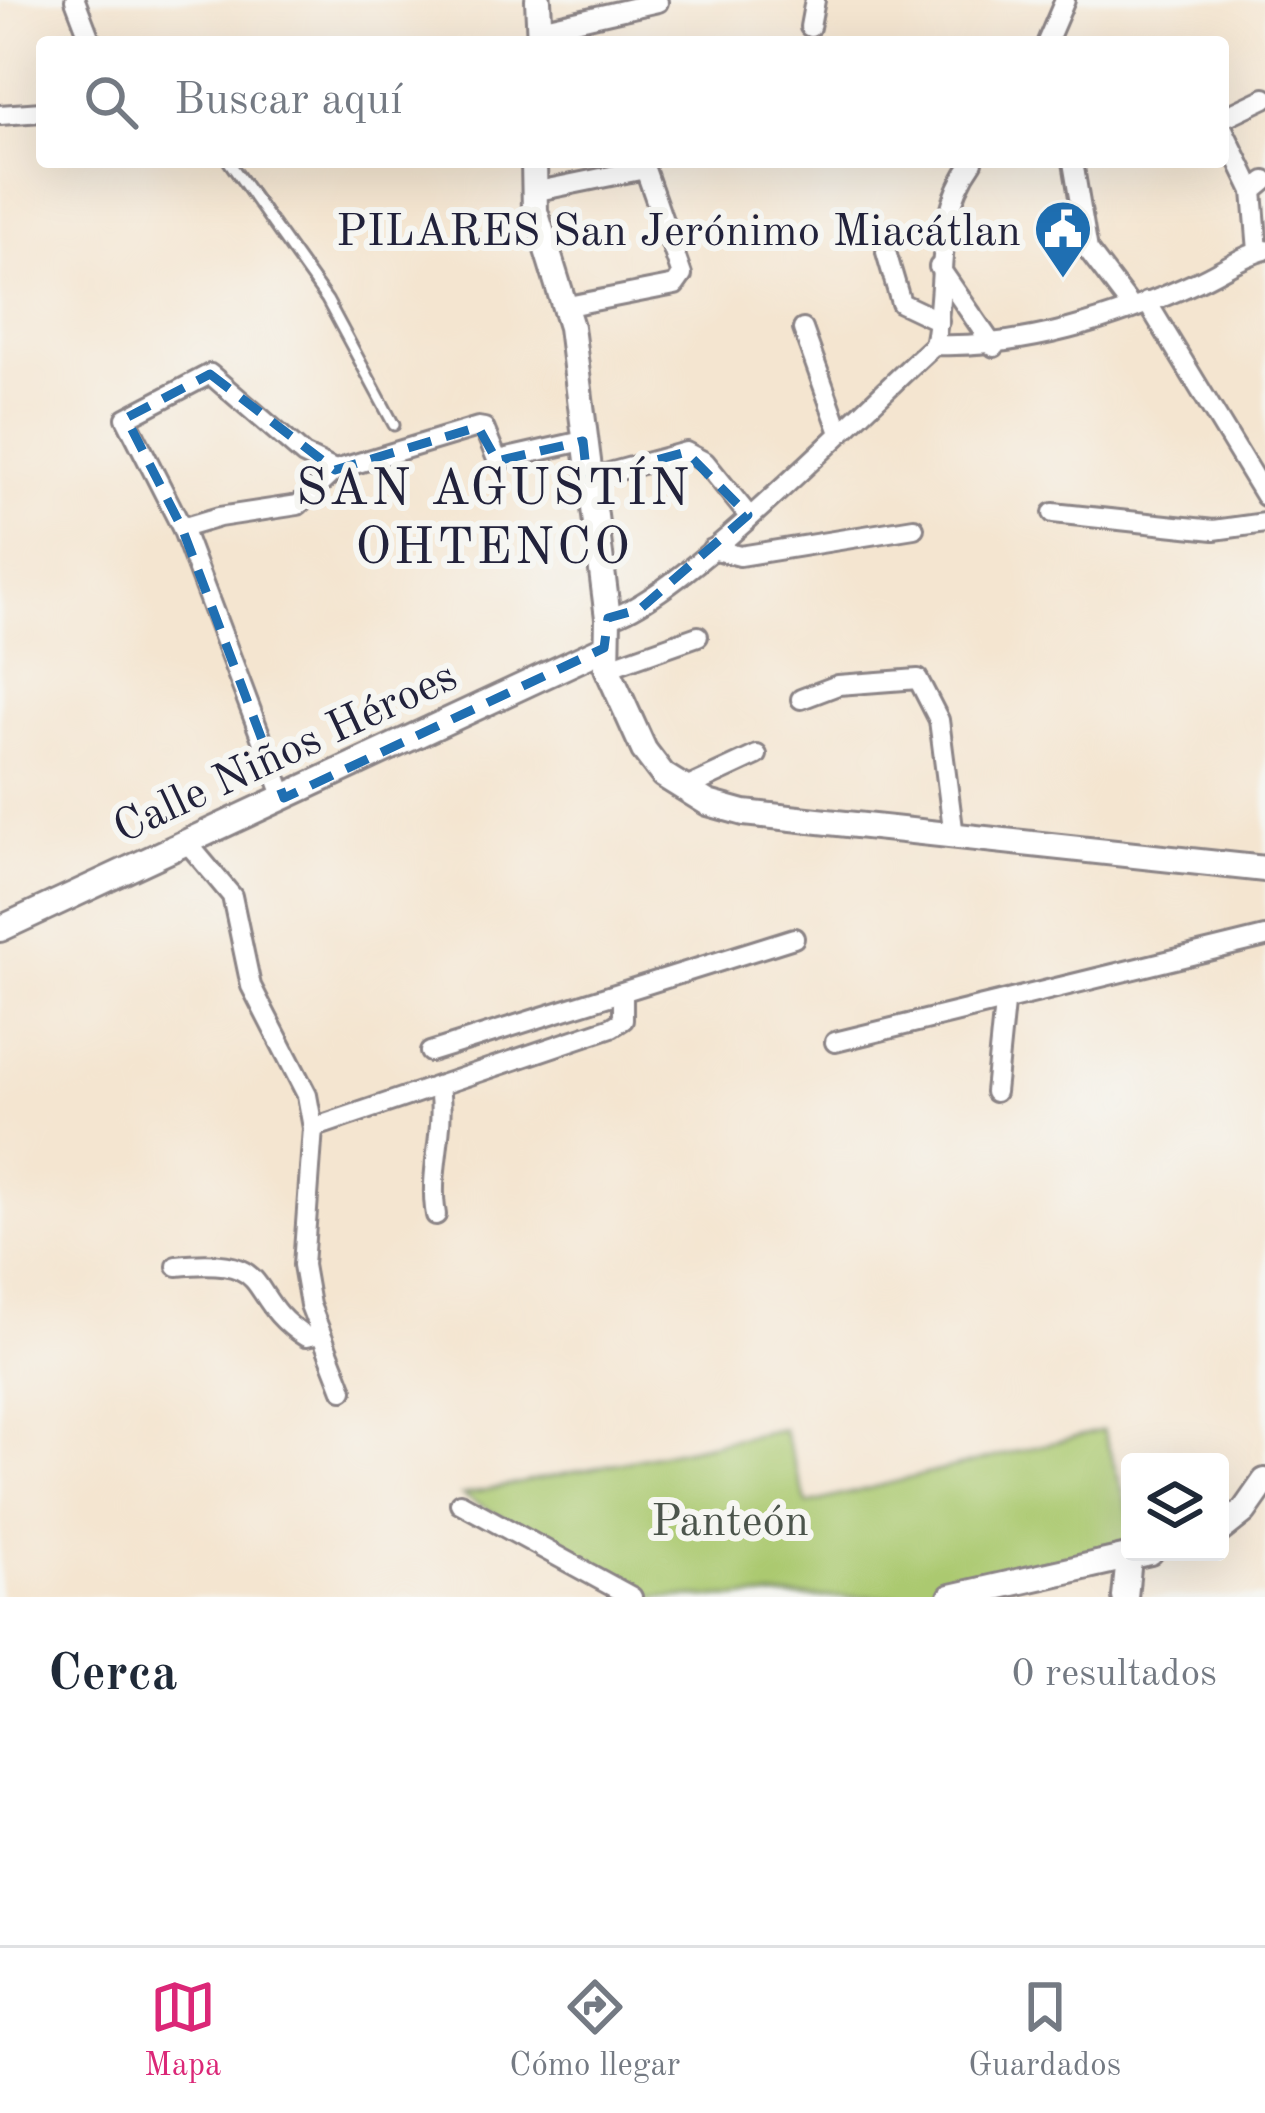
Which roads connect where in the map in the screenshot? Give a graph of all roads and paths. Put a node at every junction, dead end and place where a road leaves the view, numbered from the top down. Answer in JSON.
{"nodes":[{"id":1,"x":75,"y":0,"type":"edge"},
{"id":2,"x":538,"y":0,"type":"edge"},
{"id":3,"x":815,"y":0,"type":"edge"},
{"id":4,"x":1065,"y":0,"type":"edge"},
{"id":5,"x":658,"y":2,"type":"edge"},
{"id":6,"x":810,"y":27,"type":"dead end"},
{"id":7,"x":1059,"y":33,"type":"edge"},
{"id":8,"x":540,"y":35,"type":"edge"},
{"id":9,"x":89,"y":36,"type":"edge"},
{"id":10,"x":1265,"y":98,"type":"edge"},
{"id":11,"x":36,"y":112,"type":"edge"},
{"id":12,"x":0,"y":115,"type":"edge"},
{"id":13,"x":1229,"y":115,"type":"edge"},
{"id":14,"x":1229,"y":138,"type":"edge"},
{"id":15,"x":233,"y":168,"type":"edge"},
{"id":16,"x":534,"y":168,"type":"edge"},
{"id":17,"x":970,"y":168,"type":"edge"},
{"id":18,"x":1074,"y":168,"type":"edge"},
{"id":19,"x":1259,"y":186,"type":"edge"},
{"id":20,"x":533,"y":192,"type":"junction"},
{"id":21,"x":1261,"y":250,"type":"edge"},
{"id":22,"x":886,"y":253,"type":"dead end"},
{"id":23,"x":939,"y":267,"type":"junction"},
{"id":24,"x":1139,"y":305,"type":"junction"},
{"id":25,"x":568,"y":307,"type":"junction"},
{"id":26,"x":939,"y":321,"type":"junction"},
{"id":27,"x":803,"y":329,"type":"dead end"},
{"id":28,"x":934,"y":345,"type":"junction"},
{"id":29,"x":994,"y":347,"type":"junction"},
{"id":30,"x":394,"y":425,"type":"dead end"},
{"id":31,"x":839,"y":430,"type":"junction"},
{"id":32,"x":583,"y":441,"type":"junction"},
{"id":33,"x":334,"y":470,"type":"junction"},
{"id":34,"x":587,"y":479,"type":"junction"},
{"id":35,"x":1265,"y":496,"type":"edge"},
{"id":36,"x":1053,"y":513,"type":"dead end"},
{"id":37,"x":748,"y":515,"type":"junction"},
{"id":38,"x":1265,"y":523,"type":"edge"},
{"id":39,"x":914,"y":528,"type":"dead end"},
{"id":40,"x":182,"y":529,"type":"junction"},
{"id":41,"x":712,"y":549,"type":"junction"},
{"id":42,"x":608,"y":618,"type":"junction"},
{"id":43,"x":698,"y":635,"type":"dead end"},
{"id":44,"x":606,"y":658,"type":"junction"},
{"id":45,"x":801,"y":699,"type":"dead end"},
{"id":46,"x":757,"y":755,"type":"dead end"},
{"id":47,"x":682,"y":790,"type":"junction"},
{"id":48,"x":284,"y":798,"type":"junction"},
{"id":49,"x":953,"y":836,"type":"junction"},
{"id":50,"x":185,"y":840,"type":"junction"},
{"id":51,"x":1265,"y":869,"type":"edge"},
{"id":52,"x":0,"y":929,"type":"edge"},
{"id":53,"x":1265,"y":937,"type":"edge"},
{"id":54,"x":794,"y":938,"type":"dead end"},
{"id":55,"x":623,"y":993,"type":"junction"},
{"id":56,"x":1004,"y":1004,"type":"junction"},
{"id":57,"x":835,"y":1042,"type":"dead end"},
{"id":58,"x":430,"y":1052,"type":"dead end"},
{"id":59,"x":439,"y":1087,"type":"junction"},
{"id":60,"x":995,"y":1092,"type":"dead end"},
{"id":61,"x":313,"y":1128,"type":"junction"},
{"id":62,"x":436,"y":1215,"type":"dead end"},
{"id":63,"x":177,"y":1266,"type":"dead end"},
{"id":64,"x":320,"y":1334,"type":"junction"},
{"id":65,"x":343,"y":1390,"type":"dead end"},
{"id":66,"x":1265,"y":1480,"type":"edge"},
{"id":67,"x":460,"y":1503,"type":"dead end"},
{"id":68,"x":1229,"y":1523,"type":"edge"},
{"id":69,"x":1121,"y":1559,"type":"edge"},
{"id":70,"x":1138,"y":1561,"type":"edge"},
{"id":71,"x":632,"y":1597,"type":"edge"},
{"id":72,"x":951,"y":1597,"type":"edge"},
{"id":73,"x":1125,"y":1597,"type":"edge"}],
"edges":[{"from":1,"to":9,"type":"street"},
{"from":2,"to":8,"type":"street"},
{"from":3,"to":6,"type":"street"},
{"from":4,"to":7,"type":"street"},
{"from":5,"to":8,"type":"street"},
{"from":10,"to":13,"type":"street"},
{"from":11,"to":12,"type":"street"},
{"from":14,"to":19,"type":"street"},
{"from":15,"to":30,"type":"lane"},
{"from":16,"to":20,"type":"street"},
{"from":17,"to":23,"type":"street"},
{"from":18,"to":24,"type":"street"},
{"from":19,"to":21,"type":"street"},
{"from":20,"to":25,"type":"street"},
{"from":20,"to":25,"type":"street"},
{"from":21,"to":24,"type":"street"},
{"from":22,"to":26,"type":"street"},
{"from":23,"to":26,"type":"street"},
{"from":23,"to":29,"type":"street"},
{"from":24,"to":29,"type":"street"},
{"from":24,"to":35,"type":"street"},
{"from":25,"to":32,"type":"street"},
{"from":26,"to":28,"type":"street"},
{"from":27,"to":31,"type":"street"},
{"from":28,"to":29,"type":"street"},
{"from":28,"to":31,"type":"street"},
{"from":31,"to":37,"type":"street"},
{"from":32,"to":33,"type":"street"},
{"from":32,"to":34,"type":"street"},
{"from":33,"to":40,"type":"street"},
{"from":33,"to":40,"type":"street"},
{"from":34,"to":37,"type":"street"},
{"from":34,"to":42,"type":"street"},
{"from":36,"to":38,"type":"street"},
{"from":37,"to":41,"type":"street"},
{"from":39,"to":41,"type":"street"},
{"from":40,"to":48,"type":"street"},
{"from":41,"to":42,"type":"street"},
{"from":42,"to":44,"type":"street"},
{"from":43,"to":44,"type":"street"},
{"from":44,"to":47,"type":"street"},
{"from":44,"to":48,"type":"street","name":"Calle Niños Héroes"},
{"from":45,"to":49,"type":"street"},
{"from":46,"to":47,"type":"street"},
{"from":47,"to":49,"type":"street"},
{"from":48,"to":50,"type":"street","name":"Calle Niños Héroes"},
{"from":49,"to":51,"type":"street"},
{"from":50,"to":52,"type":"street","name":"Calle Niños Héroes"},
{"from":50,"to":61,"type":"street"},
{"from":53,"to":56,"type":"street"},
{"from":54,"to":55,"type":"street"},
{"from":55,"to":58,"type":"street"},
{"from":55,"to":59,"type":"street"},
{"from":56,"to":57,"type":"street"},
{"from":56,"to":60,"type":"street"},
{"from":59,"to":61,"type":"street"},
{"from":59,"to":62,"type":"street"},
{"from":61,"to":64,"type":"street"},
{"from":63,"to":64,"type":"street"},
{"from":64,"to":65,"type":"street"},
{"from":66,"to":68,"type":"street"},
{"from":67,"to":71,"type":"street"},
{"from":69,"to":72,"type":"street"},
{"from":70,"to":73,"type":"street"}]}
